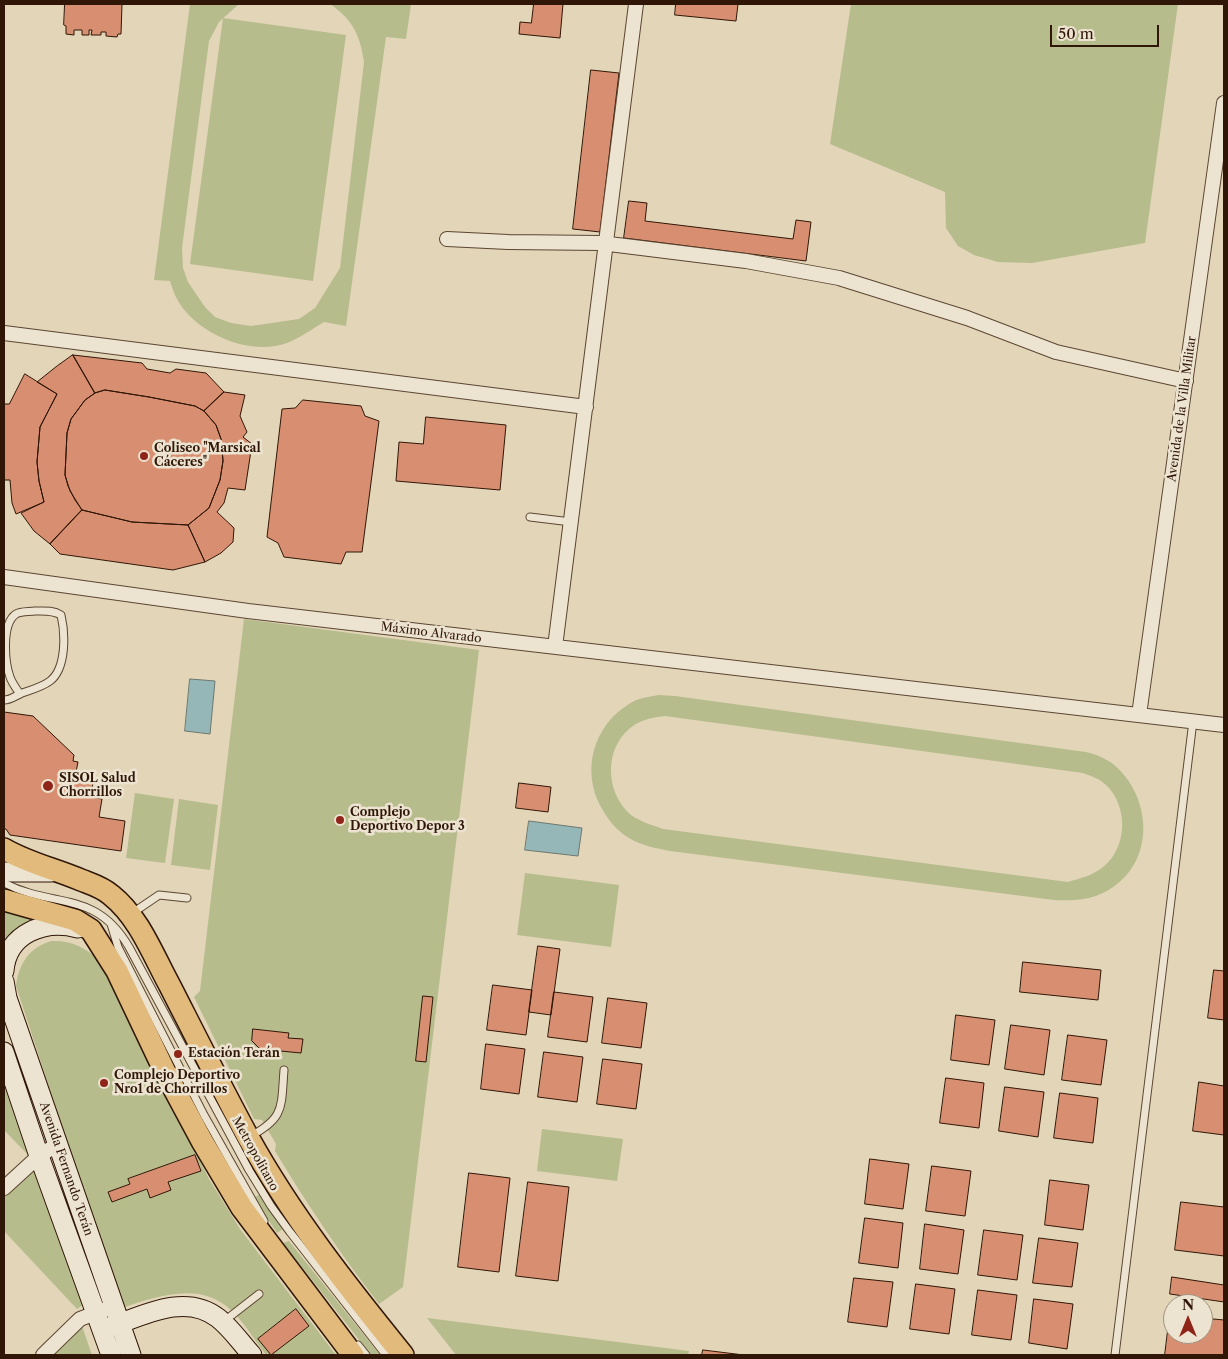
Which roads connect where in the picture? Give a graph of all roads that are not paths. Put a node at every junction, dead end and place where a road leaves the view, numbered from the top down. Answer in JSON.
{"nodes":[{"id":1,"x":636,"y":4,"type":"edge"},
{"id":2,"x":1224,"y":103,"type":"edge"},
{"id":3,"x":447,"y":239,"type":"dead end"},
{"id":4,"x":606,"y":244,"type":"junction"},
{"id":5,"x":4,"y":333,"type":"edge"},
{"id":6,"x":1186,"y":381,"type":"junction"},
{"id":7,"x":586,"y":407,"type":"junction"},
{"id":8,"x":530,"y":516,"type":"dead end"},
{"id":9,"x":571,"y":522,"type":"junction"},
{"id":10,"x":4,"y":577,"type":"edge"},
{"id":11,"x":555,"y":647,"type":"junction"},
{"id":12,"x":20,"y":694,"type":"junction"},
{"id":13,"x":4,"y":700,"type":"edge"},
{"id":14,"x":1139,"y":715,"type":"junction"},
{"id":15,"x":1193,"y":721,"type":"junction"},
{"id":16,"x":1224,"y":725,"type":"edge"},
{"id":17,"x":4,"y":849,"type":"edge"},
{"id":18,"x":4,"y":872,"type":"edge"},
{"id":19,"x":65,"y":873,"type":"junction"},
{"id":20,"x":4,"y":882,"type":"edge"},
{"id":21,"x":187,"y":898,"type":"dead end"},
{"id":22,"x":4,"y":900,"type":"edge"},
{"id":23,"x":130,"y":914,"type":"junction"},
{"id":24,"x":104,"y":932,"type":"junction"},
{"id":25,"x":4,"y":971,"type":"edge"},
{"id":26,"x":5,"y":993,"type":"edge"},
{"id":27,"x":4,"y":1052,"type":"edge"},
{"id":28,"x":284,"y":1070,"type":"dead end"},
{"id":29,"x":248,"y":1138,"type":"junction"},
{"id":30,"x":58,"y":1144,"type":"junction"},
{"id":31,"x":38,"y":1156,"type":"junction"},
{"id":32,"x":4,"y":1188,"type":"edge"},
{"id":33,"x":266,"y":1224,"type":"dead end"},
{"id":34,"x":288,"y":1256,"type":"dead end"},
{"id":35,"x":259,"y":1294,"type":"dead end"},
{"id":36,"x":329,"y":1310,"type":"dead end"},
{"id":37,"x":117,"y":1315,"type":"junction"},
{"id":38,"x":99,"y":1321,"type":"junction"},
{"id":39,"x":223,"y":1322,"type":"junction"},
{"id":40,"x":354,"y":1348,"type":"edge"},
{"id":41,"x":43,"y":1355,"type":"edge"},
{"id":42,"x":111,"y":1355,"type":"edge"},
{"id":43,"x":131,"y":1355,"type":"edge"},
{"id":44,"x":252,"y":1355,"type":"edge"},
{"id":45,"x":366,"y":1355,"type":"edge"},
{"id":46,"x":386,"y":1355,"type":"edge"},
{"id":47,"x":403,"y":1355,"type":"edge"},
{"id":48,"x":1115,"y":1355,"type":"edge"}],
"edges":[{"from":1,"to":4,"type":"street"},
{"from":2,"to":6,"type":"street","name":"Avenida de la Villa Militar"},
{"from":3,"to":4,"type":"street"},
{"from":4,"to":6,"type":"street"},
{"from":4,"to":7,"type":"street"},
{"from":5,"to":7,"type":"street"},
{"from":6,"to":14,"type":"street","name":"Avenida de la Villa Militar"},
{"from":7,"to":9,"type":"street"},
{"from":8,"to":9,"type":"lane"},
{"from":9,"to":11,"type":"street"},
{"from":10,"to":11,"type":"street","name":"Máximo Alvarado"},
{"from":11,"to":14,"type":"street","name":"Máximo Alvarado"},
{"from":12,"to":12,"type":"lane"},
{"from":12,"to":13,"type":"lane"},
{"from":14,"to":15,"type":"street","name":"Máximo Alvarado"},
{"from":15,"to":16,"type":"street","name":"Máximo Alvarado"},
{"from":15,"to":48,"type":"lane"},
{"from":17,"to":19,"type":"main road"},
{"from":18,"to":19,"type":"main road"},
{"from":19,"to":23,"type":"main road"},
{"from":20,"to":24,"type":"lane","name":"Metropolitano"},
{"from":21,"to":23,"type":"lane"},
{"from":22,"to":24,"type":"main road"},
{"from":23,"to":29,"type":"main road"},
{"from":24,"to":25,"type":"main road"},
{"from":24,"to":33,"type":"lane","name":"Metropolitano"},
{"from":24,"to":40,"type":"main road"},
{"from":24,"to":46,"type":"lane","name":"Metropolitano"},
{"from":26,"to":30,"type":"main road","name":"Avenida Fernando Terán"},
{"from":27,"to":31,"type":"main road","name":"Avenida Fernando Terán"},
{"from":28,"to":29,"type":"lane"},
{"from":29,"to":47,"type":"main road"},
{"from":30,"to":31,"type":"street"},
{"from":30,"to":37,"type":"main road","name":"Avenida Fernando Terán"},
{"from":31,"to":32,"type":"street"},
{"from":31,"to":38,"type":"main road","name":"Avenida Fernando Terán"},
{"from":34,"to":36,"type":"lane"},
{"from":35,"to":39,"type":"lane"},
{"from":37,"to":38,"type":"main road"},
{"from":37,"to":39,"type":"main road"},
{"from":37,"to":43,"type":"main road","name":"Avenida Fernando Terán"},
{"from":38,"to":41,"type":"street"},
{"from":38,"to":42,"type":"main road","name":"Avenida Fernando Terán"},
{"from":39,"to":44,"type":"main road"},
{"from":40,"to":45,"type":"lane"}]}
